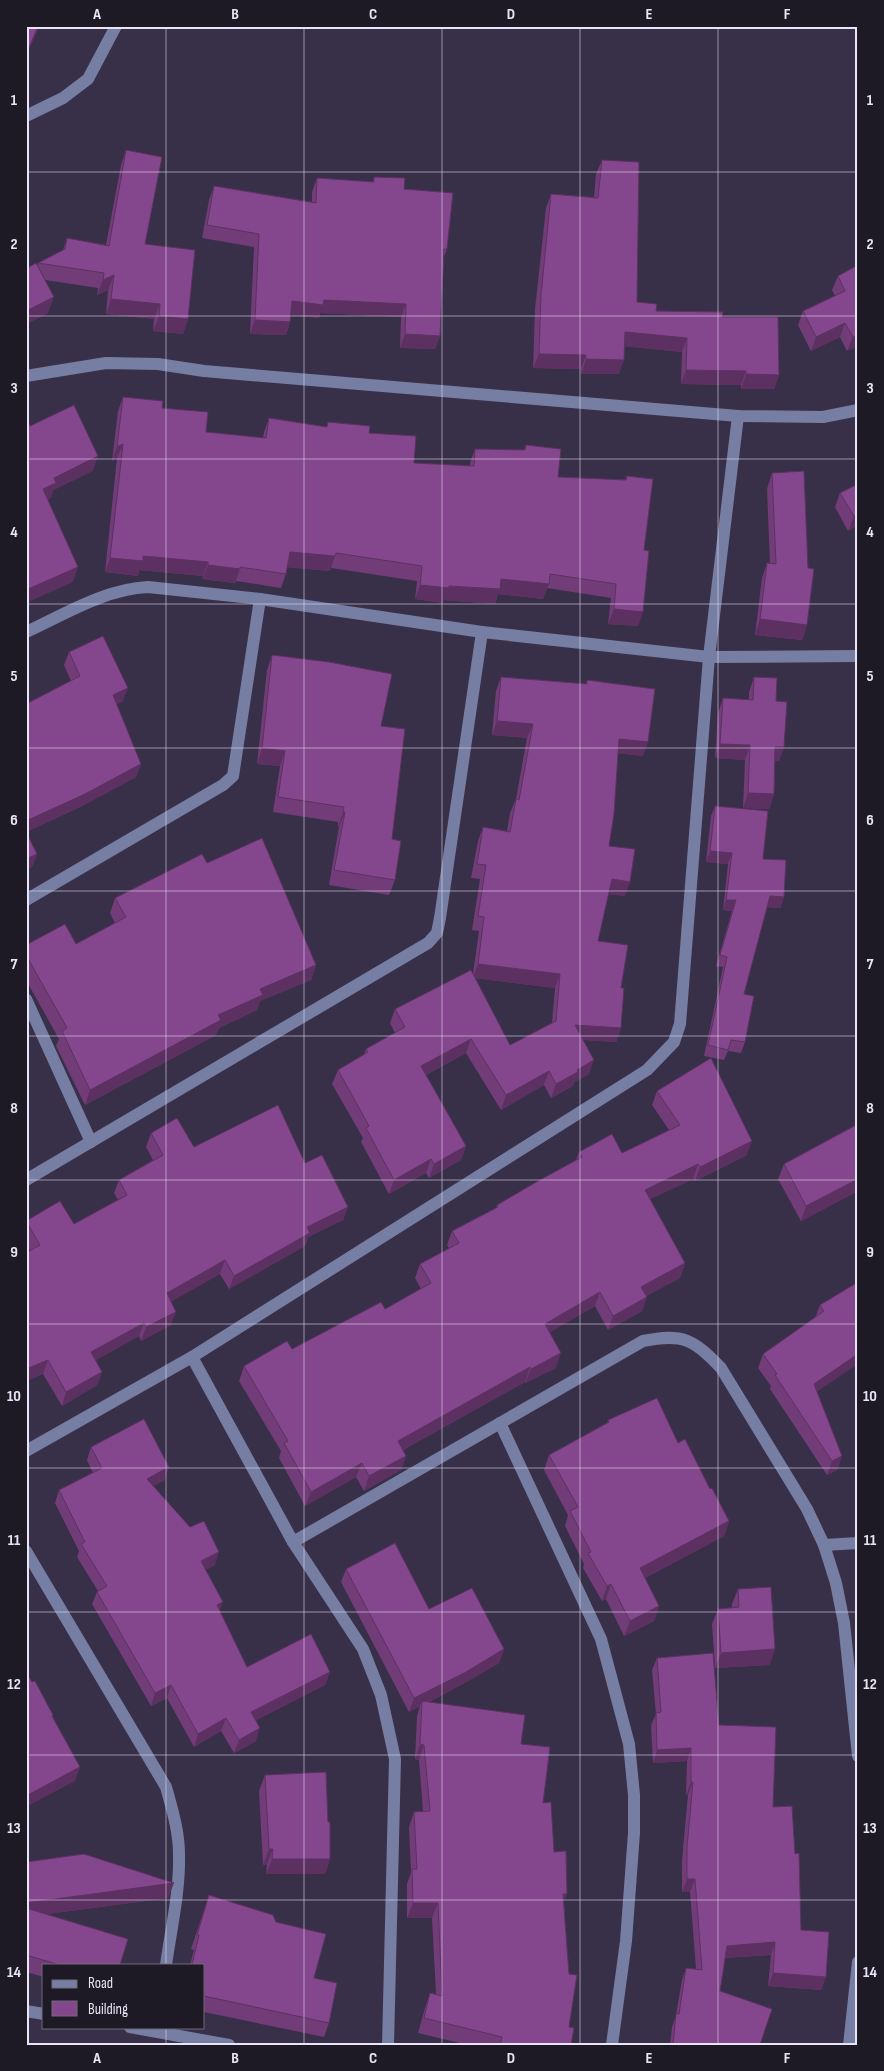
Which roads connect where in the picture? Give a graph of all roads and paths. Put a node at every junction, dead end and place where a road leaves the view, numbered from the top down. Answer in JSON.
{"nodes":[{"id":1,"x":116,"y":26,"type":"edge"},
{"id":2,"x":26,"y":116,"type":"edge"},
{"id":3,"x":26,"y":376,"type":"edge"},
{"id":4,"x":858,"y":410,"type":"edge"},
{"id":5,"x":738,"y":416,"type":"junction"},
{"id":6,"x":260,"y":599,"type":"junction"},
{"id":7,"x":26,"y":632,"type":"edge"},
{"id":8,"x":482,"y":632,"type":"junction"},
{"id":9,"x":858,"y":656,"type":"edge"},
{"id":10,"x":709,"y":657,"type":"junction"},
{"id":11,"x":26,"y":900,"type":"edge"},
{"id":12,"x":26,"y":999,"type":"edge"},
{"id":13,"x":91,"y":1142,"type":"junction"},
{"id":14,"x":26,"y":1180,"type":"edge"},
{"id":15,"x":192,"y":1356,"type":"junction"},
{"id":16,"x":500,"y":1423,"type":"junction"},
{"id":17,"x":26,"y":1451,"type":"edge"},
{"id":18,"x":293,"y":1542,"type":"junction"},
{"id":19,"x":858,"y":1543,"type":"edge"},
{"id":20,"x":824,"y":1545,"type":"junction"},
{"id":21,"x":26,"y":1552,"type":"edge"},
{"id":22,"x":858,"y":1756,"type":"edge"},
{"id":23,"x":858,"y":1962,"type":"edge"},
{"id":24,"x":166,"y":1964,"type":"edge"},
{"id":25,"x":26,"y":2011,"type":"edge"},
{"id":26,"x":42,"y":2014,"type":"edge"},
{"id":27,"x":144,"y":2028,"type":"edge"},
{"id":28,"x":157,"y":2029,"type":"edge"},
{"id":29,"x":229,"y":2045,"type":"edge"},
{"id":30,"x":388,"y":2045,"type":"edge"},
{"id":31,"x":612,"y":2045,"type":"edge"},
{"id":32,"x":848,"y":2045,"type":"edge"}],
"edges":[{"from":1,"to":2,"type":"street"},
{"from":3,"to":5,"type":"street"},
{"from":4,"to":5,"type":"street"},
{"from":5,"to":10,"type":"street"},
{"from":6,"to":7,"type":"street"},
{"from":6,"to":8,"type":"street"},
{"from":6,"to":11,"type":"street"},
{"from":8,"to":10,"type":"street"},
{"from":8,"to":13,"type":"street"},
{"from":9,"to":10,"type":"street"},
{"from":10,"to":15,"type":"street"},
{"from":12,"to":13,"type":"street"},
{"from":13,"to":14,"type":"street"},
{"from":15,"to":17,"type":"street"},
{"from":15,"to":18,"type":"street"},
{"from":16,"to":18,"type":"street"},
{"from":16,"to":20,"type":"street"},
{"from":16,"to":31,"type":"street"},
{"from":18,"to":30,"type":"street"},
{"from":19,"to":20,"type":"street"},
{"from":20,"to":22,"type":"street"},
{"from":21,"to":24,"type":"street"},
{"from":23,"to":32,"type":"street"},
{"from":25,"to":26,"type":"street"},
{"from":27,"to":28,"type":"street"},
{"from":28,"to":29,"type":"street"}]}
